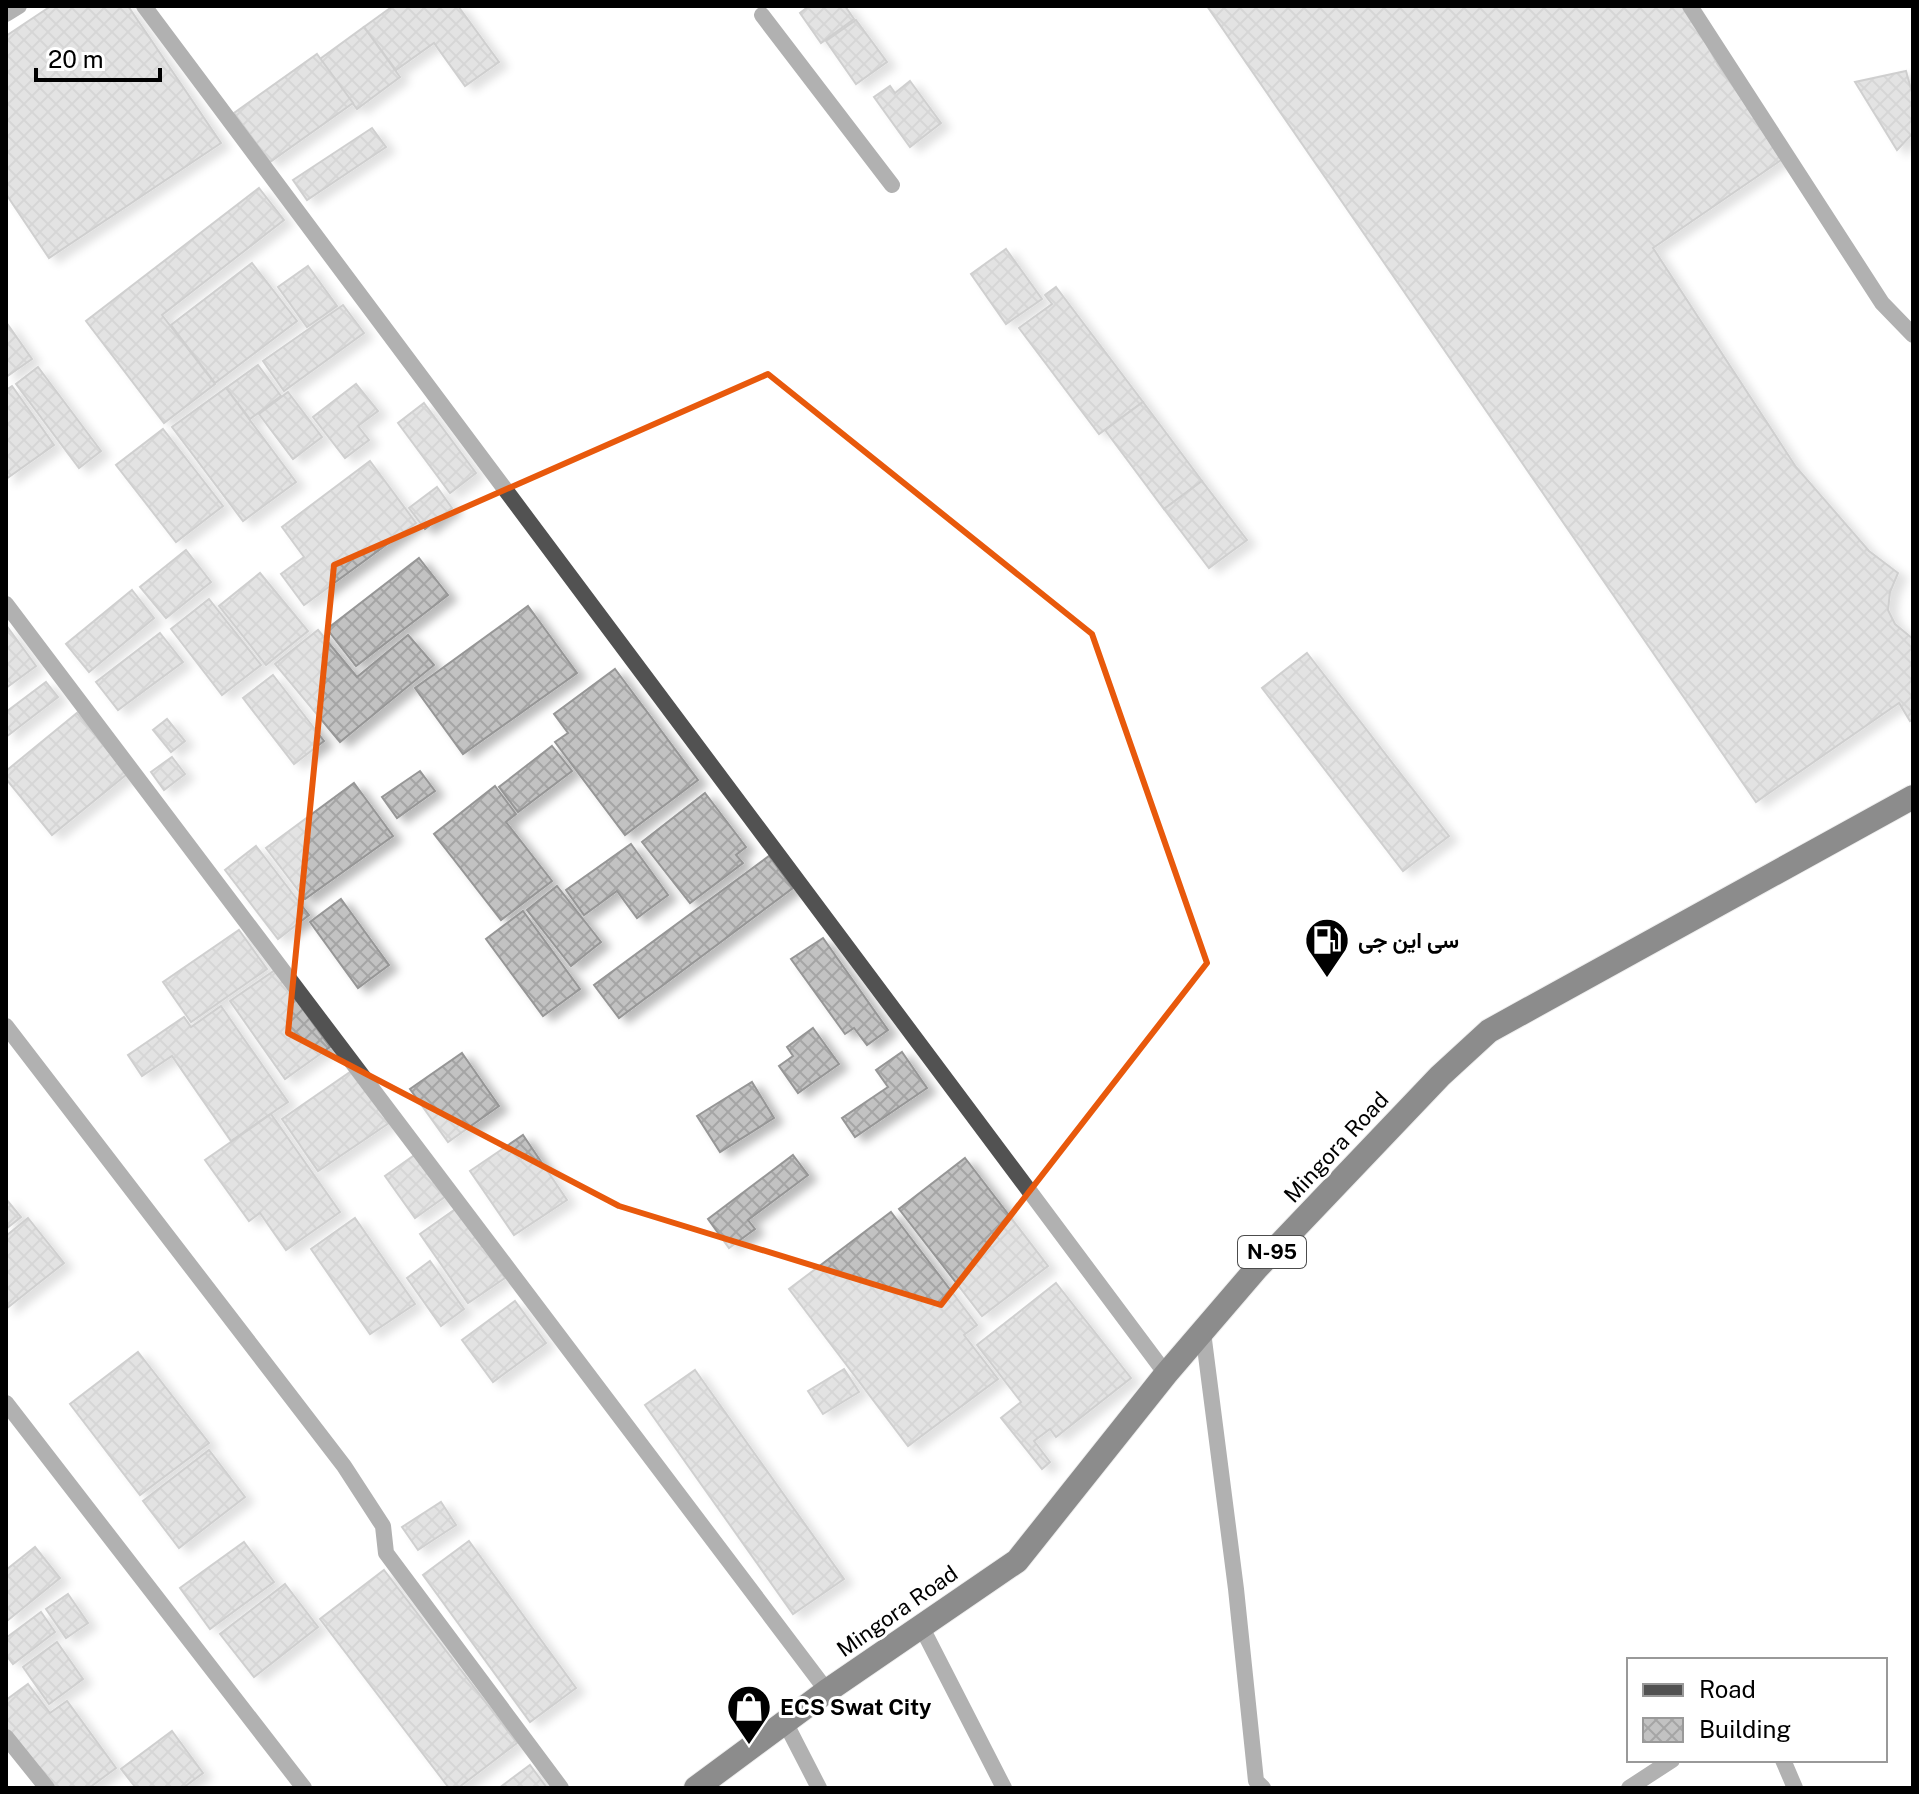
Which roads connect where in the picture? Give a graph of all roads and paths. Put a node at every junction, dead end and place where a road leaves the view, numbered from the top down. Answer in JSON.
{"nodes":[{"id":1,"x":19,"y":6,"type":"edge"},
{"id":2,"x":144,"y":6,"type":"edge"},
{"id":3,"x":1690,"y":6,"type":"edge"},
{"id":4,"x":6,"y":14,"type":"edge"},
{"id":5,"x":762,"y":15,"type":"dead end"},
{"id":6,"x":892,"y":185,"type":"dead end"},
{"id":7,"x":1913,"y":335,"type":"edge"},
{"id":8,"x":6,"y":604,"type":"edge"},
{"id":9,"x":1913,"y":797,"type":"edge"},
{"id":10,"x":6,"y":1026,"type":"edge"},
{"id":11,"x":1203,"y":1332,"type":"junction"},
{"id":12,"x":1166,"y":1374,"type":"junction"},
{"id":13,"x":6,"y":1403,"type":"edge"},
{"id":14,"x":921,"y":1626,"type":"junction"},
{"id":15,"x":827,"y":1691,"type":"junction"},
{"id":16,"x":785,"y":1722,"type":"junction"},
{"id":17,"x":6,"y":1737,"type":"edge"},
{"id":18,"x":1669,"y":1762,"type":"edge"},
{"id":19,"x":1784,"y":1762,"type":"edge"},
{"id":20,"x":47,"y":1788,"type":"edge"},
{"id":21,"x":304,"y":1788,"type":"edge"},
{"id":22,"x":561,"y":1788,"type":"edge"},
{"id":23,"x":696,"y":1788,"type":"edge"},
{"id":24,"x":819,"y":1788,"type":"edge"},
{"id":25,"x":1004,"y":1788,"type":"edge"},
{"id":26,"x":1263,"y":1788,"type":"edge"},
{"id":27,"x":1629,"y":1788,"type":"edge"},
{"id":28,"x":1795,"y":1788,"type":"edge"}],
"edges":[{"from":1,"to":4,"type":"street"},
{"from":2,"to":12,"type":"street"},
{"from":3,"to":7,"type":"street"},
{"from":5,"to":6,"type":"street"},
{"from":8,"to":15,"type":"street"},
{"from":9,"to":11,"type":"highway","name":"Mingora Road","number":"N-95"},
{"from":10,"to":22,"type":"street"},
{"from":11,"to":12,"type":"highway","name":"Mingora Road","number":"N-95"},
{"from":11,"to":26,"type":"street"},
{"from":12,"to":14,"type":"highway","name":"Mingora Road","number":"N-95"},
{"from":13,"to":21,"type":"street"},
{"from":14,"to":15,"type":"highway","name":"Mingora Road","number":"N-95"},
{"from":14,"to":25,"type":"street"},
{"from":15,"to":16,"type":"highway","name":"Mingora Road","number":"N-95"},
{"from":16,"to":23,"type":"highway","name":"Mingora Road","number":"N-95"},
{"from":16,"to":24,"type":"street"},
{"from":17,"to":20,"type":"street"},
{"from":18,"to":27,"type":"street"},
{"from":19,"to":28,"type":"street"}]}
